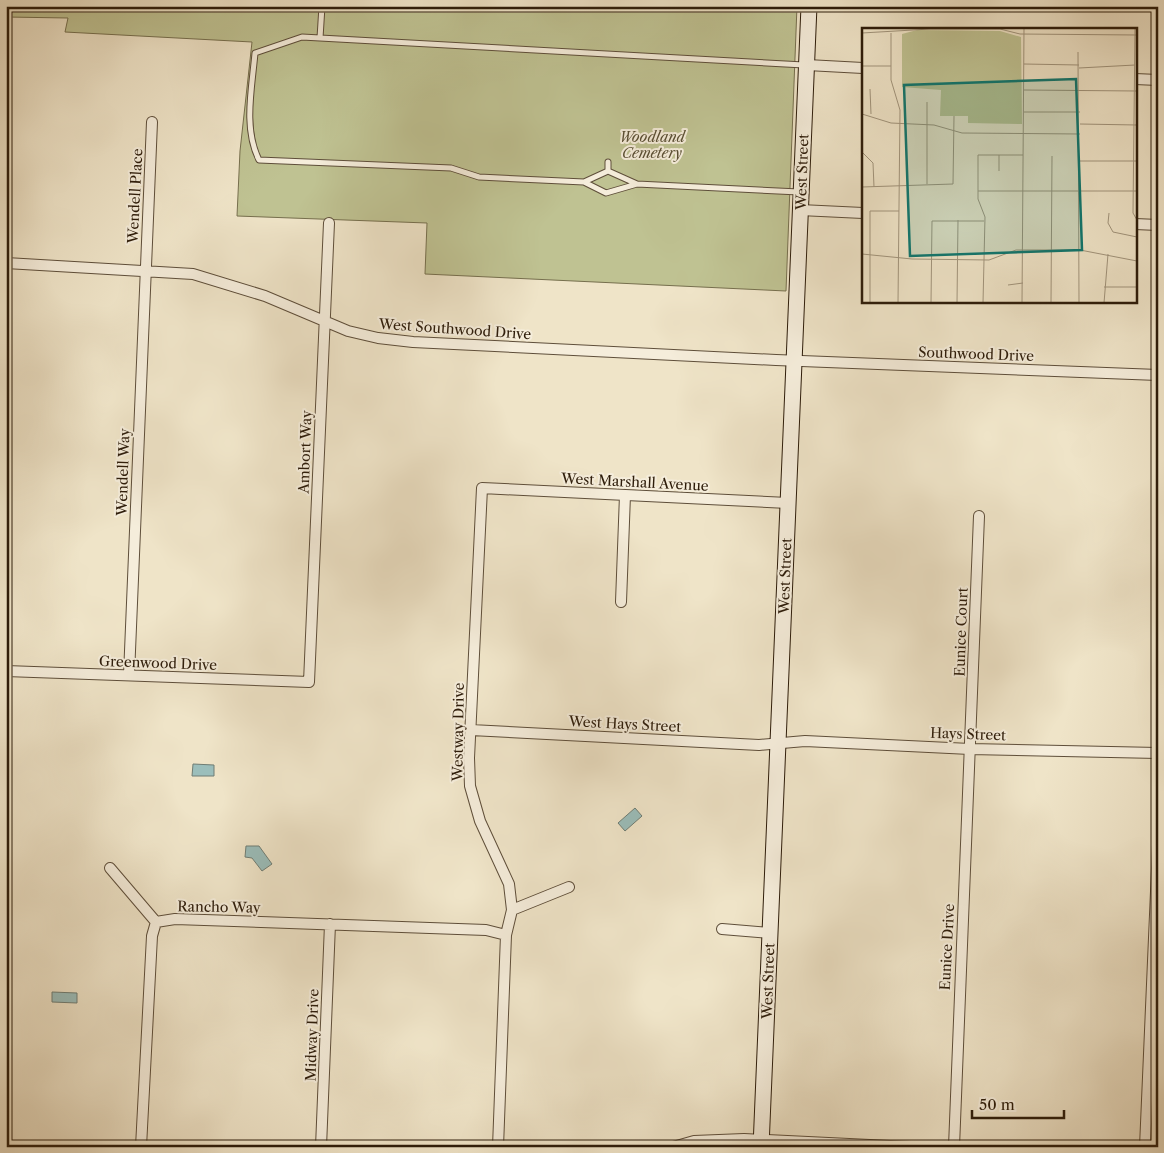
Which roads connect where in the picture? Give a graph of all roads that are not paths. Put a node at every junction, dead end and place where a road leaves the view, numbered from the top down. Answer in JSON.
{"nodes":[{"id":1,"x":322,"y":6,"type":"edge"},
{"id":2,"x":809,"y":6,"type":"edge"},
{"id":3,"x":320,"y":38,"type":"junction"},
{"id":4,"x":807,"y":65,"type":"junction"},
{"id":5,"x":862,"y":68,"type":"edge"},
{"id":6,"x":1136,"y":80,"type":"edge"},
{"id":7,"x":1158,"y":80,"type":"edge"},
{"id":8,"x":152,"y":122,"type":"dead end"},
{"id":9,"x":608,"y":162,"type":"dead end"},
{"id":10,"x":608,"y":171,"type":"junction"},
{"id":11,"x":584,"y":182,"type":"junction"},
{"id":12,"x":637,"y":184,"type":"junction"},
{"id":13,"x":801,"y":192,"type":"junction"},
{"id":14,"x":800,"y":210,"type":"junction"},
{"id":15,"x":862,"y":213,"type":"edge"},
{"id":16,"x":329,"y":223,"type":"dead end"},
{"id":17,"x":1136,"y":224,"type":"edge"},
{"id":18,"x":1158,"y":225,"type":"edge"},
{"id":19,"x":6,"y":263,"type":"edge"},
{"id":20,"x":145,"y":270,"type":"junction"},
{"id":21,"x":325,"y":321,"type":"junction"},
{"id":22,"x":794,"y":360,"type":"junction"},
{"id":23,"x":1158,"y":375,"type":"edge"},
{"id":24,"x":482,"y":488,"type":"joint"},
{"id":25,"x":626,"y":495,"type":"junction"},
{"id":26,"x":788,"y":503,"type":"junction"},
{"id":27,"x":979,"y":516,"type":"dead end"},
{"id":28,"x":621,"y":602,"type":"dead end"},
{"id":29,"x":6,"y":671,"type":"edge"},
{"id":30,"x":129,"y":675,"type":"junction"},
{"id":31,"x":309,"y":682,"type":"joint"},
{"id":32,"x":471,"y":730,"type":"junction"},
{"id":33,"x":778,"y":743,"type":"junction"},
{"id":34,"x":970,"y":748,"type":"junction"},
{"id":35,"x":1158,"y":753,"type":"edge"},
{"id":36,"x":1158,"y":845,"type":"edge"},
{"id":37,"x":110,"y":868,"type":"dead end"},
{"id":38,"x":568,"y":887,"type":"dead end"},
{"id":39,"x":512,"y":910,"type":"junction"},
{"id":40,"x":156,"y":922,"type":"junction"},
{"id":41,"x":330,"y":924,"type":"junction"},
{"id":42,"x":722,"y":929,"type":"dead end"},
{"id":43,"x":770,"y":933,"type":"junction"},
{"id":44,"x":506,"y":935,"type":"junction"},
{"id":45,"x":762,"y":1143,"type":"edge"},
{"id":46,"x":142,"y":1147,"type":"edge"},
{"id":47,"x":321,"y":1147,"type":"edge"},
{"id":48,"x":498,"y":1147,"type":"edge"},
{"id":49,"x":674,"y":1147,"type":"edge"},
{"id":50,"x":911,"y":1147,"type":"edge"},
{"id":51,"x":954,"y":1147,"type":"edge"},
{"id":52,"x":1144,"y":1147,"type":"edge"}],
"edges":[{"from":1,"to":3,"type":"lane"},
{"from":2,"to":4,"type":"main road","name":"West Street"},
{"from":3,"to":4,"type":"lane"},
{"from":3,"to":11,"type":"lane"},
{"from":4,"to":5,"type":"street"},
{"from":4,"to":13,"type":"main road","name":"West Street"},
{"from":6,"to":7,"type":"street"},
{"from":8,"to":20,"type":"street","name":"Wendell Place"},
{"from":9,"to":10,"type":"lane"},
{"from":10,"to":11,"type":"lane"},
{"from":10,"to":12,"type":"lane"},
{"from":11,"to":12,"type":"lane"},
{"from":12,"to":13,"type":"lane"},
{"from":13,"to":14,"type":"main road","name":"West Street"},
{"from":14,"to":15,"type":"street"},
{"from":14,"to":22,"type":"main road","name":"West Street"},
{"from":16,"to":21,"type":"street","name":"Ambort Way"},
{"from":17,"to":18,"type":"street"},
{"from":19,"to":20,"type":"street","name":"West Southwood Drive"},
{"from":20,"to":21,"type":"street","name":"West Southwood Drive"},
{"from":20,"to":30,"type":"street","name":"Wendell Way"},
{"from":21,"to":22,"type":"street","name":"West Southwood Drive"},
{"from":21,"to":31,"type":"street","name":"Ambort Way"},
{"from":22,"to":23,"type":"street","name":"Southwood Drive"},
{"from":22,"to":26,"type":"main road","name":"West Street"},
{"from":24,"to":25,"type":"street","name":"West Marshall Avenue"},
{"from":24,"to":32,"type":"street","name":"Westway Drive"},
{"from":25,"to":26,"type":"street","name":"West Marshall Avenue"},
{"from":25,"to":28,"type":"street"},
{"from":26,"to":33,"type":"main road","name":"West Street"},
{"from":27,"to":34,"type":"street","name":"Eunice Court"},
{"from":29,"to":30,"type":"street","name":"Greenwood Drive"},
{"from":30,"to":31,"type":"street","name":"Greenwood Drive"},
{"from":32,"to":33,"type":"street","name":"West Hays Street"},
{"from":32,"to":39,"type":"street","name":"Westway Drive"},
{"from":33,"to":34,"type":"street","name":"Hays Street"},
{"from":33,"to":43,"type":"main road","name":"West Street"},
{"from":34,"to":35,"type":"street","name":"Hays Street"},
{"from":34,"to":51,"type":"street","name":"Eunice Drive"},
{"from":36,"to":52,"type":"street"},
{"from":37,"to":40,"type":"street"},
{"from":38,"to":39,"type":"street"},
{"from":39,"to":44,"type":"street","name":"Westway Drive"},
{"from":40,"to":41,"type":"street","name":"Rancho Way"},
{"from":40,"to":46,"type":"street"},
{"from":41,"to":44,"type":"street","name":"Rancho Way"},
{"from":41,"to":47,"type":"street","name":"Midway Drive"},
{"from":42,"to":43,"type":"street"},
{"from":43,"to":45,"type":"main road","name":"West Street"},
{"from":44,"to":48,"type":"street","name":"Westway Drive"},
{"from":45,"to":49,"type":"street"},
{"from":45,"to":50,"type":"street"}]}
